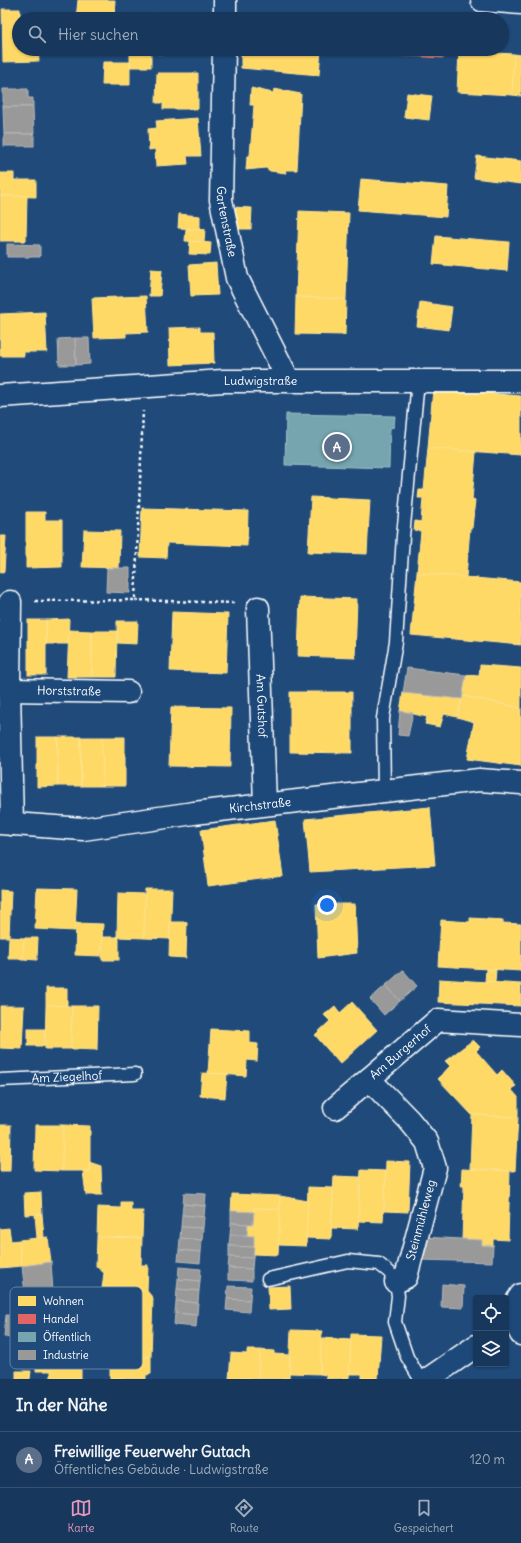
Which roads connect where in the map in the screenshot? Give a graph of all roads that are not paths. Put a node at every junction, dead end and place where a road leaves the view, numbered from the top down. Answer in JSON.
{"nodes":[{"id":1,"x":225,"y":0,"type":"edge"},
{"id":2,"x":482,"y":0,"type":"edge"},
{"id":3,"x":521,"y":3,"type":"edge"},
{"id":4,"x":224,"y":12,"type":"edge"},
{"id":5,"x":224,"y":56,"type":"edge"},
{"id":6,"x":289,"y":381,"type":"junction"},
{"id":7,"x":418,"y":381,"type":"junction"},
{"id":8,"x":521,"y":381,"type":"edge"},
{"id":9,"x":0,"y":396,"type":"edge"},
{"id":10,"x":5,"y":598,"type":"edge"},
{"id":11,"x":258,"y":608,"type":"road end"},
{"id":12,"x":9,"y":690,"type":"junction"},
{"id":13,"x":128,"y":692,"type":"dead end"},
{"id":14,"x":521,"y":783,"type":"edge"},
{"id":15,"x":384,"y":791,"type":"junction"},
{"id":16,"x":265,"y":804,"type":"junction"},
{"id":17,"x":6,"y":823,"type":"edge"},
{"id":18,"x":521,"y":1025,"type":"edge"},
{"id":19,"x":135,"y":1074,"type":"dead end"},
{"id":20,"x":369,"y":1079,"type":"junction"},
{"id":21,"x":0,"y":1080,"type":"edge"},
{"id":22,"x":335,"y":1108,"type":"dead end"},
{"id":23,"x":268,"y":1279,"type":"dead end"},
{"id":24,"x":396,"y":1282,"type":"junction"},
{"id":25,"x":512,"y":1309,"type":"edge"},
{"id":26,"x":521,"y":1334,"type":"edge"},
{"id":27,"x":473,"y":1348,"type":"edge"},
{"id":28,"x":420,"y":1379,"type":"edge"},
{"id":29,"x":428,"y":1379,"type":"edge"}],
"edges":[{"from":1,"to":4,"type":"street"},
{"from":2,"to":3,"type":"street"},
{"from":5,"to":6,"type":"street","name":"Gartenstraße"},
{"from":6,"to":7,"type":"street","name":"Ludwigstraße"},
{"from":6,"to":9,"type":"street","name":"Ludwigstraße"},
{"from":7,"to":8,"type":"street","name":"Ludwigstraße"},
{"from":7,"to":15,"type":"lane"},
{"from":10,"to":12,"type":"street"},
{"from":11,"to":16,"type":"street","name":"Am Gutshof"},
{"from":12,"to":13,"type":"street","name":"Horststraße"},
{"from":12,"to":17,"type":"street"},
{"from":14,"to":15,"type":"street","name":"Kirchstraße"},
{"from":15,"to":16,"type":"street","name":"Kirchstraße"},
{"from":16,"to":17,"type":"street","name":"Kirchstraße"},
{"from":18,"to":20,"type":"street","name":"Am Burgerhof"},
{"from":19,"to":21,"type":"lane","name":"Am Ziegelhof"},
{"from":20,"to":22,"type":"street","name":"Am Burgerhof"},
{"from":20,"to":24,"type":"street","name":"Steinmühleweg"},
{"from":23,"to":24,"type":"lane"},
{"from":24,"to":28,"type":"lane"},
{"from":25,"to":26,"type":"street"},
{"from":27,"to":29,"type":"street"}]}
